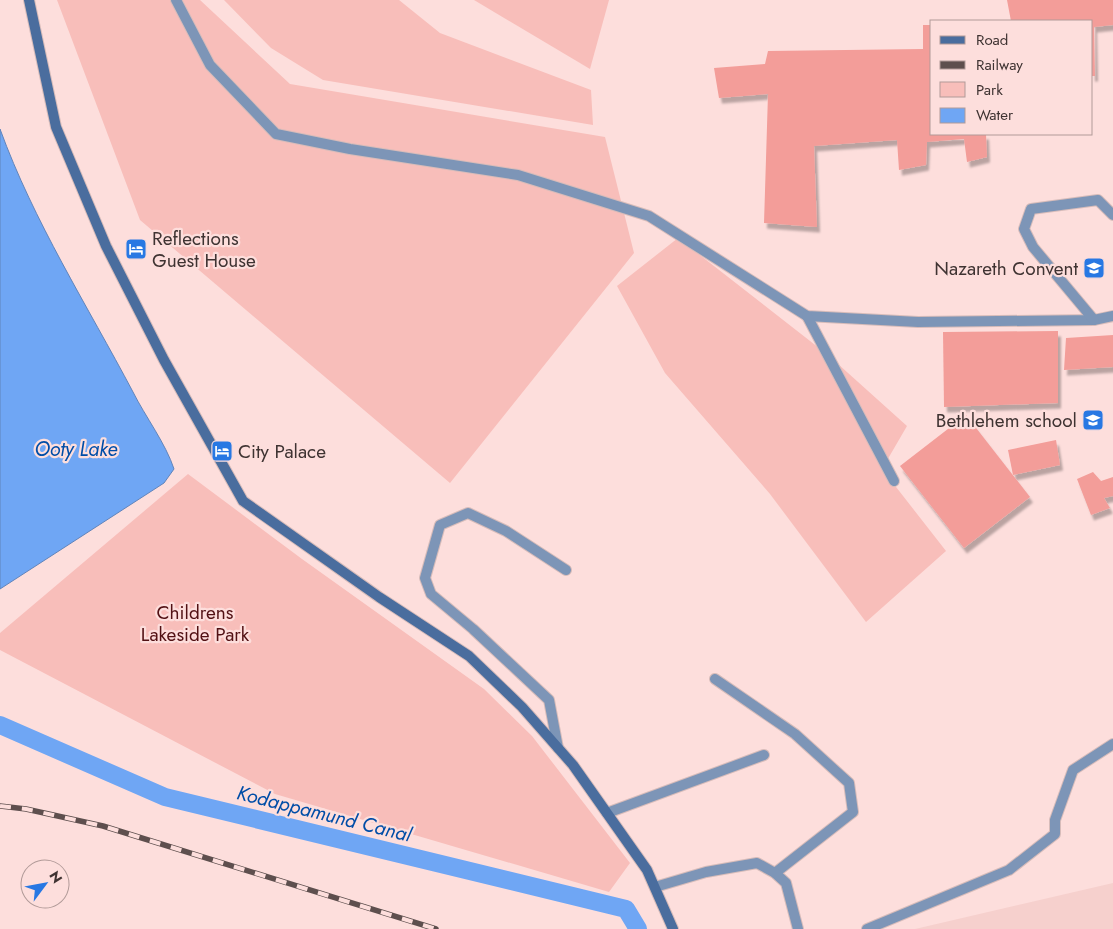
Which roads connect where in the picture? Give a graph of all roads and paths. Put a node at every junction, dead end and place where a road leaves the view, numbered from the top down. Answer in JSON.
{"nodes":[{"id":1,"x":29,"y":0,"type":"edge"},
{"id":2,"x":176,"y":0,"type":"edge"},
{"id":3,"x":1113,"y":215,"type":"edge"},
{"id":4,"x":807,"y":316,"type":"junction"},
{"id":5,"x":1113,"y":316,"type":"edge"},
{"id":6,"x":1094,"y":320,"type":"junction"},
{"id":7,"x":894,"y":481,"type":"dead end"},
{"id":8,"x":566,"y":570,"type":"dead end"},
{"id":9,"x":715,"y":679,"type":"dead end"},
{"id":10,"x":1113,"y":744,"type":"edge"},
{"id":11,"x":558,"y":748,"type":"junction"},
{"id":12,"x":764,"y":756,"type":"dead end"},
{"id":13,"x":607,"y":813,"type":"junction"},
{"id":14,"x":775,"y":873,"type":"junction"},
{"id":15,"x":654,"y":887,"type":"junction"},
{"id":16,"x":674,"y":929,"type":"edge"},
{"id":17,"x":798,"y":929,"type":"edge"},
{"id":18,"x":867,"y":929,"type":"edge"}],
"edges":[{"from":1,"to":11,"type":"street"},
{"from":2,"to":4,"type":"street"},
{"from":3,"to":6,"type":"street"},
{"from":4,"to":6,"type":"street"},
{"from":4,"to":7,"type":"street"},
{"from":5,"to":6,"type":"street"},
{"from":8,"to":11,"type":"street"},
{"from":9,"to":14,"type":"street"},
{"from":10,"to":18,"type":"street"},
{"from":11,"to":13,"type":"street"},
{"from":12,"to":13,"type":"street"},
{"from":13,"to":15,"type":"street"},
{"from":14,"to":15,"type":"street"},
{"from":14,"to":17,"type":"street"},
{"from":15,"to":16,"type":"street"}]}
